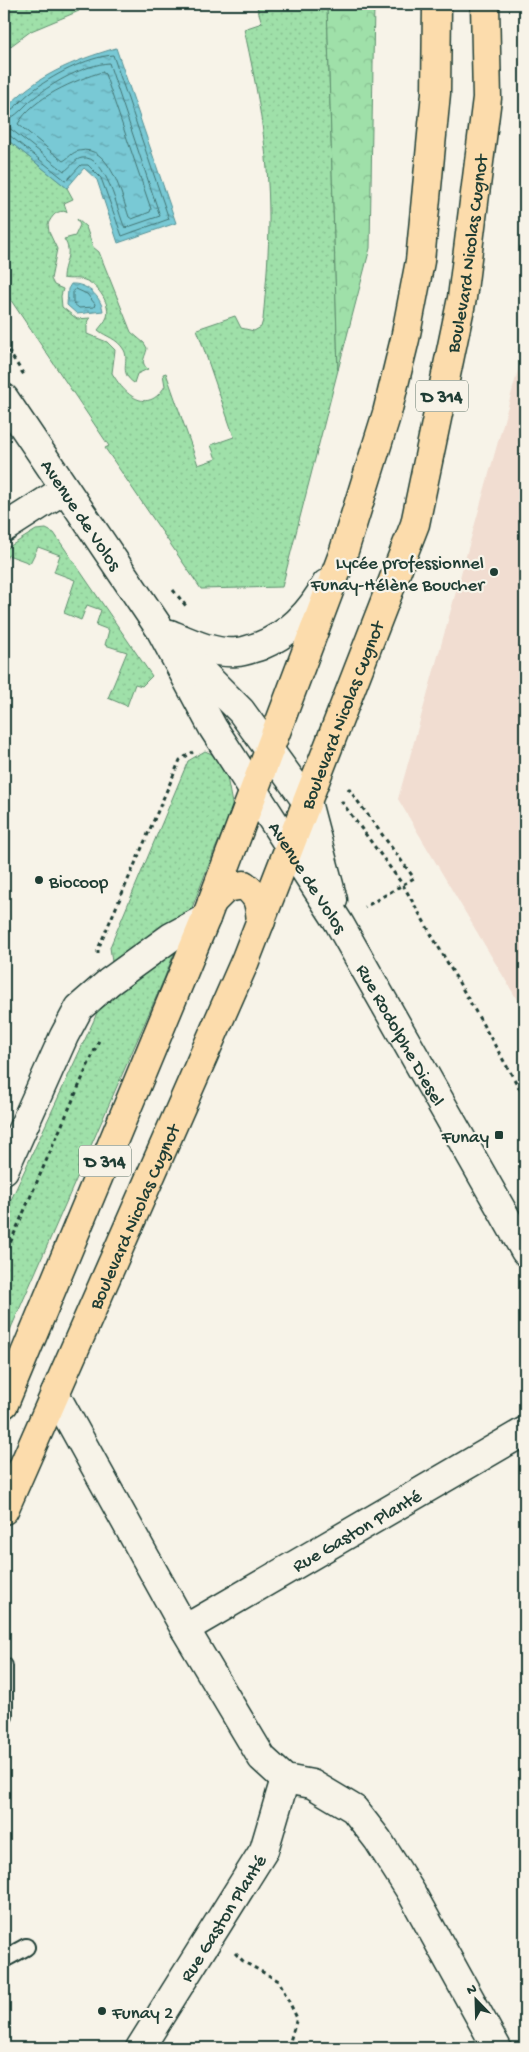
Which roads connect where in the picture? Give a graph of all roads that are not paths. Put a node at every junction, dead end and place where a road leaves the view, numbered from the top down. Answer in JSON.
{"nodes":[{"id":1,"x":437,"y":4,"type":"edge"},
{"id":2,"x":485,"y":4,"type":"edge"},
{"id":3,"x":4,"y":398,"type":"edge"},
{"id":4,"x":64,"y":490,"type":"junction"},
{"id":5,"x":4,"y":528,"type":"edge"},
{"id":6,"x":343,"y":554,"type":"junction"},
{"id":7,"x":160,"y":630,"type":"junction"},
{"id":8,"x":270,"y":750,"type":"junction"},
{"id":9,"x":254,"y":792,"type":"junction"},
{"id":10,"x":307,"y":802,"type":"junction"},
{"id":11,"x":289,"y":848,"type":"junction"},
{"id":12,"x":209,"y":910,"type":"junction"},
{"id":13,"x":261,"y":921,"type":"junction"},
{"id":14,"x":339,"y":923,"type":"junction"},
{"id":15,"x":4,"y":1170,"type":"edge"},
{"id":16,"x":525,"y":1251,"type":"edge"},
{"id":17,"x":55,"y":1394,"type":"junction"},
{"id":18,"x":4,"y":1404,"type":"edge"},
{"id":19,"x":525,"y":1431,"type":"edge"},
{"id":20,"x":4,"y":1510,"type":"edge"},
{"id":21,"x":185,"y":1629,"type":"junction"},
{"id":22,"x":4,"y":1666,"type":"edge"},
{"id":23,"x":4,"y":1716,"type":"edge"},
{"id":24,"x":285,"y":1778,"type":"junction"},
{"id":25,"x":26,"y":1948,"type":"dead end"},
{"id":26,"x":4,"y":1959,"type":"edge"},
{"id":27,"x":140,"y":2048,"type":"edge"},
{"id":28,"x":497,"y":2048,"type":"edge"}],
"edges":[{"from":1,"to":6,"type":"main road","number":"D 314"},
{"from":2,"to":10,"type":"main road","name":"Boulevard Nicolas Cugnot","number":"D 314"},
{"from":3,"to":4,"type":"street","name":"Avenue de Volos"},
{"from":4,"to":5,"type":"street"},
{"from":4,"to":7,"type":"street","name":"Avenue de Volos"},
{"from":6,"to":7,"type":"street"},
{"from":6,"to":8,"type":"main road","number":"D 314"},
{"from":7,"to":8,"type":"street","name":"Avenue de Volos"},
{"from":7,"to":9,"type":"street","name":"Avenue de Volos"},
{"from":8,"to":9,"type":"main road","number":"D 314"},
{"from":8,"to":10,"type":"street","name":"Avenue de Volos"},
{"from":9,"to":11,"type":"street","name":"Avenue de Volos"},
{"from":9,"to":12,"type":"main road","number":"D 314"},
{"from":10,"to":11,"type":"main road","name":"Boulevard Nicolas Cugnot","number":"D 314"},
{"from":10,"to":14,"type":"street","name":"Avenue de Volos"},
{"from":11,"to":13,"type":"main road","name":"Boulevard Nicolas Cugnot","number":"D 314"},
{"from":11,"to":14,"type":"street","name":"Avenue de Volos"},
{"from":12,"to":13,"type":"main road","number":"D 314"},
{"from":12,"to":15,"type":"street"},
{"from":12,"to":18,"type":"main road","number":"D 314"},
{"from":13,"to":17,"type":"main road","name":"Boulevard Nicolas Cugnot","number":"D 314"},
{"from":14,"to":16,"type":"street","name":"Rue Rodolphe Diesel"},
{"from":17,"to":20,"type":"main road","name":"Boulevard Nicolas Cugnot","number":"D 314"},
{"from":17,"to":21,"type":"street"},
{"from":19,"to":21,"type":"street","name":"Rue Gaston Planté"},
{"from":21,"to":24,"type":"street"},
{"from":22,"to":23,"type":"lane"},
{"from":24,"to":27,"type":"street","name":"Rue Gaston Planté"},
{"from":24,"to":28,"type":"street"},
{"from":25,"to":26,"type":"lane"}]}
